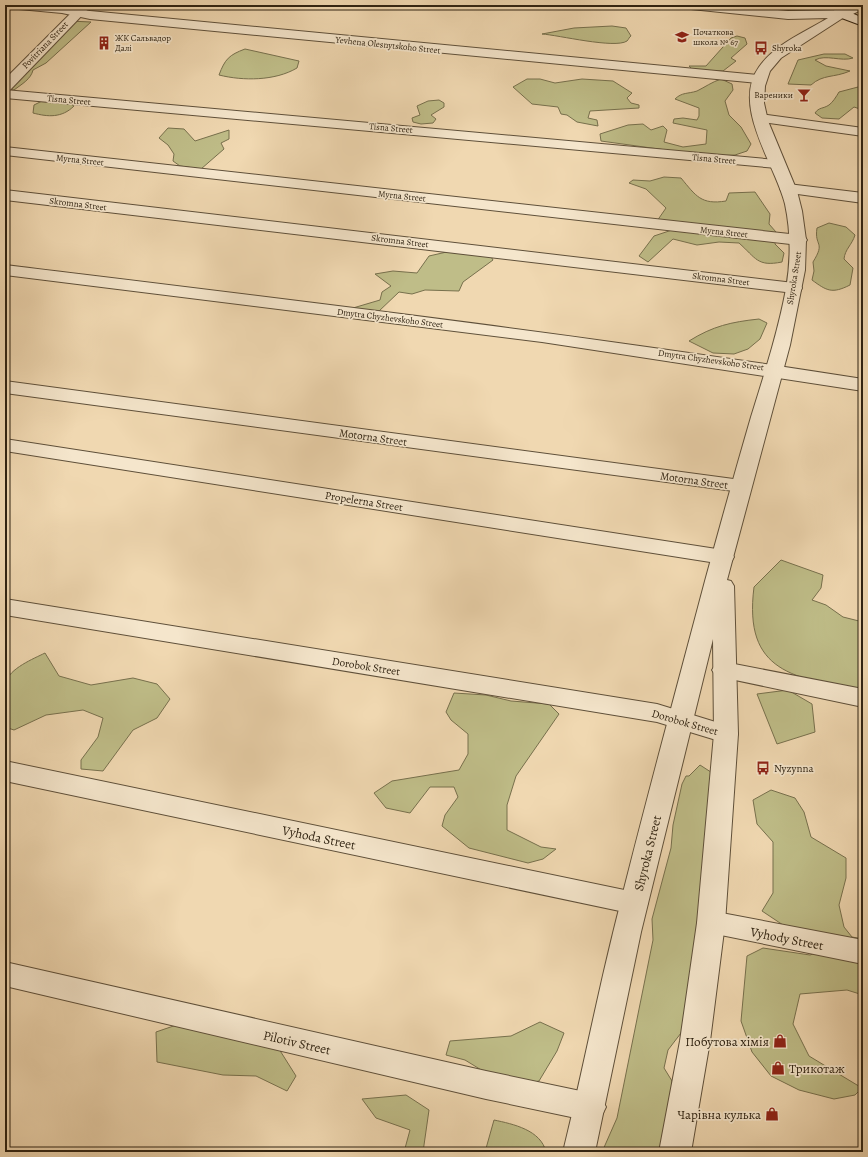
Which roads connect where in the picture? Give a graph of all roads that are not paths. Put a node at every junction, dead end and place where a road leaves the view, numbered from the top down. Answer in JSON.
{"nodes":[{"id":1,"x":19,"y":5,"type":"edge"},
{"id":2,"x":691,"y":5,"type":"edge"},
{"id":3,"x":861,"y":5,"type":"edge"},
{"id":4,"x":81,"y":9,"type":"edge"},
{"id":5,"x":839,"y":9,"type":"edge"},
{"id":6,"x":863,"y":15,"type":"edge"},
{"id":7,"x":863,"y":22,"type":"edge"},
{"id":8,"x":10,"y":76,"type":"edge"},
{"id":9,"x":758,"y":79,"type":"junction"},
{"id":10,"x":5,"y":87,"type":"edge"},
{"id":11,"x":5,"y":94,"type":"edge"},
{"id":12,"x":760,"y":118,"type":"junction"},
{"id":13,"x":863,"y":132,"type":"edge"},
{"id":14,"x":5,"y":151,"type":"edge"},
{"id":15,"x":777,"y":164,"type":"junction"},
{"id":16,"x":788,"y":189,"type":"junction"},
{"id":17,"x":5,"y":195,"type":"edge"},
{"id":18,"x":863,"y":198,"type":"edge"},
{"id":19,"x":799,"y":240,"type":"junction"},
{"id":20,"x":5,"y":270,"type":"edge"},
{"id":21,"x":794,"y":288,"type":"junction"},
{"id":22,"x":774,"y":370,"type":"junction"},
{"id":23,"x":863,"y":385,"type":"edge"},
{"id":24,"x":5,"y":387,"type":"edge"},
{"id":25,"x":5,"y":445,"type":"edge"},
{"id":26,"x":741,"y":486,"type":"junction"},
{"id":27,"x":723,"y":557,"type":"junction"},
{"id":28,"x":5,"y":607,"type":"edge"},
{"id":29,"x":724,"y":670,"type":"junction"},
{"id":30,"x":863,"y":698,"type":"edge"},
{"id":31,"x":681,"y":720,"type":"junction"},
{"id":32,"x":726,"y":734,"type":"junction"},
{"id":33,"x":5,"y":771,"type":"edge"},
{"id":34,"x":634,"y":903,"type":"junction"},
{"id":35,"x":711,"y":923,"type":"junction"},
{"id":36,"x":863,"y":952,"type":"edge"},
{"id":37,"x":5,"y":974,"type":"edge"},
{"id":38,"x":590,"y":1107,"type":"junction"},
{"id":39,"x":579,"y":1152,"type":"edge"},
{"id":40,"x":675,"y":1152,"type":"edge"}],
"edges":[{"from":1,"to":4,"type":"street","name":"Yevhena Olesnytskoho Street"},
{"from":2,"to":5,"type":"street"},
{"from":3,"to":5,"type":"street","name":"Shyroka Street"},
{"from":4,"to":8,"type":"street","name":"Povitriana Street"},
{"from":4,"to":9,"type":"street","name":"Yevhena Olesnytskoho Street"},
{"from":5,"to":6,"type":"street"},
{"from":5,"to":7,"type":"street"},
{"from":5,"to":9,"type":"street","name":"Shyroka Street"},
{"from":8,"to":10,"type":"street","name":"Povitriana Street"},
{"from":9,"to":12,"type":"street","name":"Shyroka Street"},
{"from":11,"to":15,"type":"street","name":"Tisna Street"},
{"from":12,"to":13,"type":"street"},
{"from":12,"to":15,"type":"street","name":"Shyroka Street"},
{"from":14,"to":19,"type":"street","name":"Myrna Street"},
{"from":15,"to":16,"type":"street","name":"Shyroka Street"},
{"from":16,"to":18,"type":"street"},
{"from":16,"to":19,"type":"street","name":"Shyroka Street"},
{"from":17,"to":21,"type":"street","name":"Skromna Street"},
{"from":19,"to":21,"type":"street","name":"Shyroka Street"},
{"from":20,"to":22,"type":"street","name":"Dmytra Chyzhevskoho Street"},
{"from":21,"to":22,"type":"street","name":"Shyroka Street"},
{"from":22,"to":23,"type":"street","name":"Dmytra Chyzhevskoho Street"},
{"from":22,"to":26,"type":"street","name":"Shyroka Street"},
{"from":24,"to":26,"type":"street","name":"Motorna Street"},
{"from":25,"to":27,"type":"street","name":"Propelerna Street"},
{"from":26,"to":27,"type":"street","name":"Shyroka Street"},
{"from":27,"to":29,"type":"street","name":"Shyroka Street"},
{"from":27,"to":31,"type":"street","name":"Shyroka Street"},
{"from":28,"to":31,"type":"street","name":"Dorobok Street"},
{"from":29,"to":30,"type":"street"},
{"from":29,"to":32,"type":"street","name":"Shyroka Street"},
{"from":31,"to":32,"type":"street","name":"Dorobok Street"},
{"from":31,"to":34,"type":"street","name":"Shyroka Street"},
{"from":32,"to":35,"type":"street","name":"Shyroka Street"},
{"from":33,"to":34,"type":"street","name":"Vyhoda Street"},
{"from":34,"to":38,"type":"street","name":"Shyroka Street"},
{"from":35,"to":36,"type":"street","name":"Vyhody Street"},
{"from":35,"to":40,"type":"street","name":"Shyroka Street"},
{"from":37,"to":38,"type":"street","name":"Pilotiv Street"},
{"from":38,"to":39,"type":"street","name":"Shyroka Street"}]}
